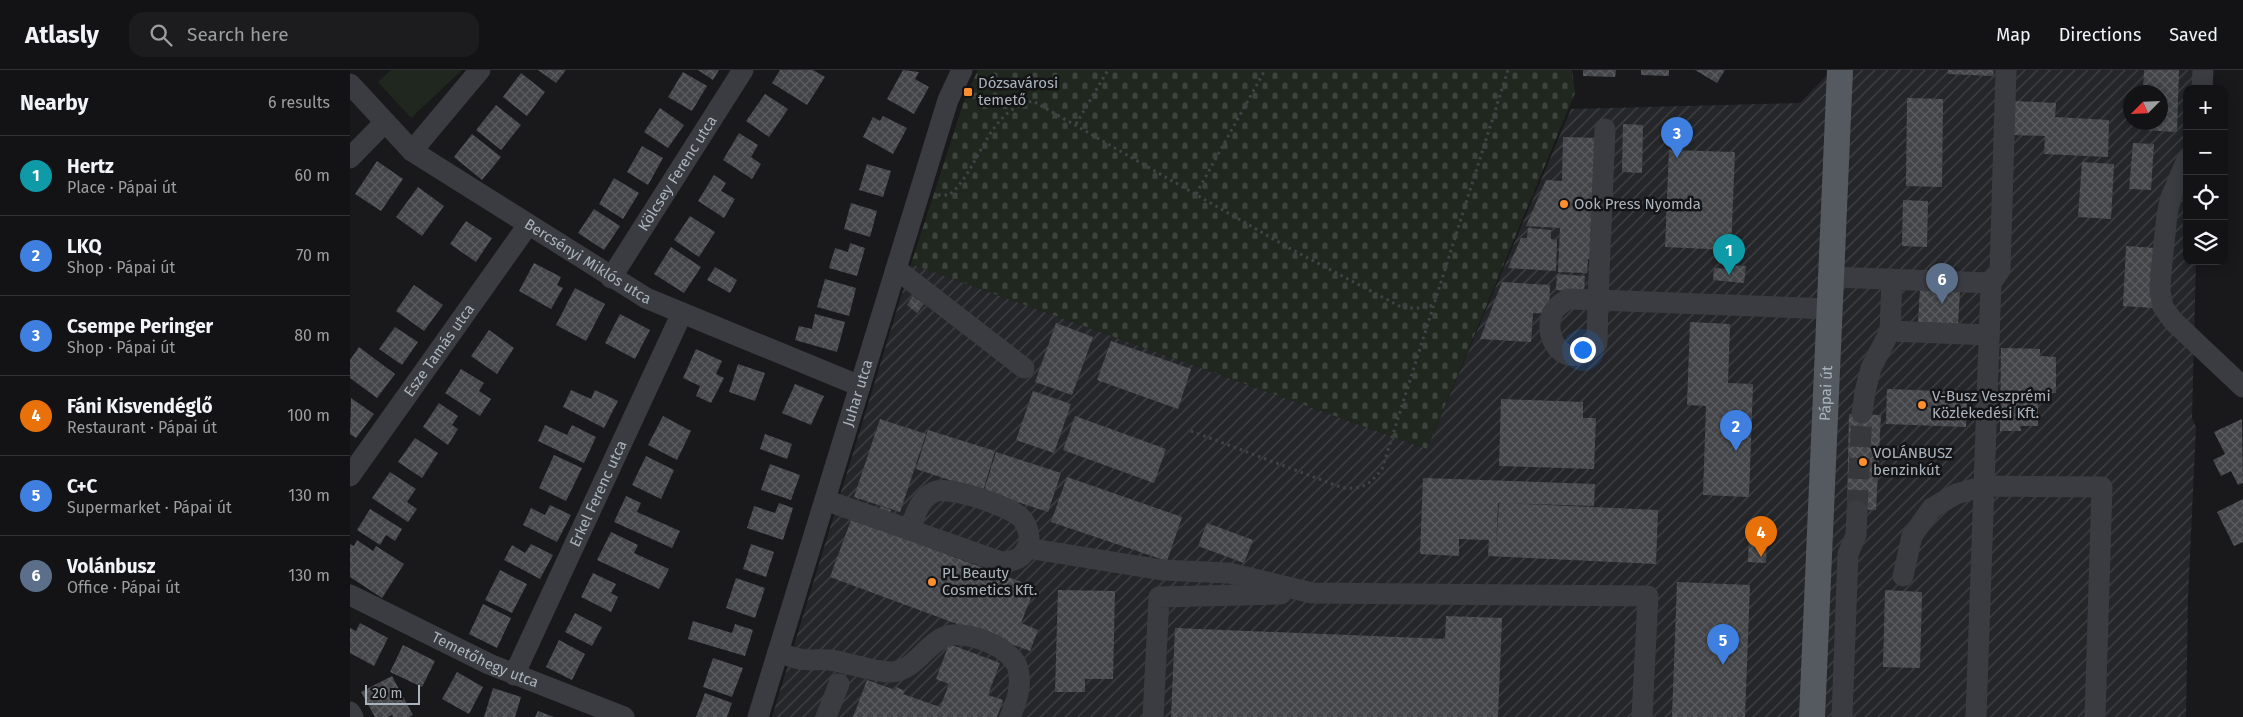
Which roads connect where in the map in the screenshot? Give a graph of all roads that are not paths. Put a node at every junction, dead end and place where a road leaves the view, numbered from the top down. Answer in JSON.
{"nodes":[{"id":1,"x":480,"y":70,"type":"edge"},
{"id":2,"x":743,"y":70,"type":"edge"},
{"id":3,"x":962,"y":70,"type":"edge"},
{"id":4,"x":1840,"y":70,"type":"edge"},
{"id":5,"x":2006,"y":70,"type":"edge"},
{"id":6,"x":2203,"y":70,"type":"edge"},
{"id":7,"x":350,"y":84,"type":"edge"},
{"id":8,"x":2202,"y":85,"type":"edge"},
{"id":9,"x":385,"y":122,"type":"junction"},
{"id":10,"x":1605,"y":129,"type":"dead end"},
{"id":11,"x":412,"y":151,"type":"junction"},
{"id":12,"x":350,"y":158,"type":"edge"},
{"id":13,"x":2183,"y":169,"type":"edge"},
{"id":14,"x":528,"y":225,"type":"junction"},
{"id":15,"x":896,"y":269,"type":"junction"},
{"id":16,"x":1832,"y":277,"type":"junction"},
{"id":17,"x":611,"y":278,"type":"junction"},
{"id":18,"x":1892,"y":279,"type":"junction"},
{"id":19,"x":1992,"y":283,"type":"junction"},
{"id":20,"x":1830,"y":309,"type":"junction"},
{"id":21,"x":682,"y":313,"type":"junction"},
{"id":22,"x":1890,"y":331,"type":"junction"},
{"id":23,"x":1989,"y":335,"type":"junction"},
{"id":24,"x":1024,"y":368,"type":"dead end"},
{"id":25,"x":860,"y":386,"type":"junction"},
{"id":26,"x":2243,"y":387,"type":"edge"},
{"id":27,"x":1862,"y":413,"type":"tunnel mouth"},
{"id":28,"x":350,"y":476,"type":"edge"},
{"id":29,"x":1984,"y":486,"type":"junction"},
{"id":30,"x":825,"y":500,"type":"junction"},
{"id":31,"x":1857,"y":511,"type":"tunnel mouth"},
{"id":32,"x":910,"y":530,"type":"junction"},
{"id":33,"x":1027,"y":548,"type":"junction"},
{"id":34,"x":1903,"y":576,"type":"dead end"},
{"id":35,"x":1312,"y":593,"type":"junction"},
{"id":36,"x":350,"y":595,"type":"edge"},
{"id":37,"x":778,"y":652,"type":"junction"},
{"id":38,"x":514,"y":675,"type":"junction"},
{"id":39,"x":839,"y":684,"type":"dead end"},
{"id":40,"x":350,"y":712,"type":"edge"},
{"id":41,"x":353,"y":717,"type":"edge"},
{"id":42,"x":624,"y":717,"type":"edge"},
{"id":43,"x":758,"y":717,"type":"edge"},
{"id":44,"x":826,"y":717,"type":"edge"},
{"id":45,"x":1010,"y":717,"type":"edge"},
{"id":46,"x":1153,"y":717,"type":"edge"},
{"id":47,"x":1642,"y":717,"type":"edge"},
{"id":48,"x":1812,"y":717,"type":"edge"},
{"id":49,"x":1842,"y":717,"type":"edge"},
{"id":50,"x":1976,"y":717,"type":"edge"},
{"id":51,"x":2095,"y":717,"type":"edge"}],
"edges":[{"from":1,"to":11,"type":"street"},
{"from":2,"to":17,"type":"street","name":"Kölcsey Ferenc utca"},
{"from":3,"to":15,"type":"street","name":"Juhar utca"},
{"from":4,"to":16,"type":"main road","name":"Pápai út"},
{"from":5,"to":19,"type":"street"},
{"from":6,"to":8,"type":"street"},
{"from":7,"to":9,"type":"street","name":"Bercsényi Miklós utca"},
{"from":9,"to":11,"type":"street","name":"Bercsényi Miklós utca"},
{"from":9,"to":12,"type":"street"},
{"from":10,"to":20,"type":"street"},
{"from":11,"to":14,"type":"street","name":"Bercsényi Miklós utca"},
{"from":13,"to":26,"type":"street"},
{"from":14,"to":17,"type":"street","name":"Bercsényi Miklós utca"},
{"from":14,"to":28,"type":"street","name":"Esze Tamás utca"},
{"from":15,"to":24,"type":"street"},
{"from":15,"to":25,"type":"street","name":"Juhar utca"},
{"from":16,"to":18,"type":"street"},
{"from":16,"to":20,"type":"main road","name":"Pápai út"},
{"from":17,"to":21,"type":"street","name":"Bercsényi Miklós utca"},
{"from":18,"to":19,"type":"street"},
{"from":18,"to":22,"type":"street"},
{"from":19,"to":23,"type":"street"},
{"from":20,"to":48,"type":"main road","name":"Pápai út"},
{"from":21,"to":25,"type":"street","name":"Bercsényi Miklós utca"},
{"from":21,"to":38,"type":"street","name":"Erkel Ferenc utca"},
{"from":22,"to":23,"type":"street"},
{"from":22,"to":27,"type":"street"},
{"from":23,"to":29,"type":"street"},
{"from":25,"to":30,"type":"street","name":"Juhar utca"},
{"from":29,"to":34,"type":"street"},
{"from":29,"to":50,"type":"street"},
{"from":29,"to":51,"type":"street"},
{"from":30,"to":32,"type":"street"},
{"from":30,"to":37,"type":"street","name":"Juhar utca"},
{"from":31,"to":49,"type":"street"},
{"from":32,"to":33,"type":"street"},
{"from":32,"to":33,"type":"street"},
{"from":33,"to":35,"type":"street"},
{"from":35,"to":46,"type":"street"},
{"from":35,"to":47,"type":"street"},
{"from":36,"to":38,"type":"street","name":"Temetőhegy utca"},
{"from":37,"to":43,"type":"street","name":"Juhar utca"},
{"from":37,"to":45,"type":"street"},
{"from":38,"to":42,"type":"street","name":"Temetőhegy utca"},
{"from":39,"to":44,"type":"street"},
{"from":40,"to":41,"type":"street"}]}
